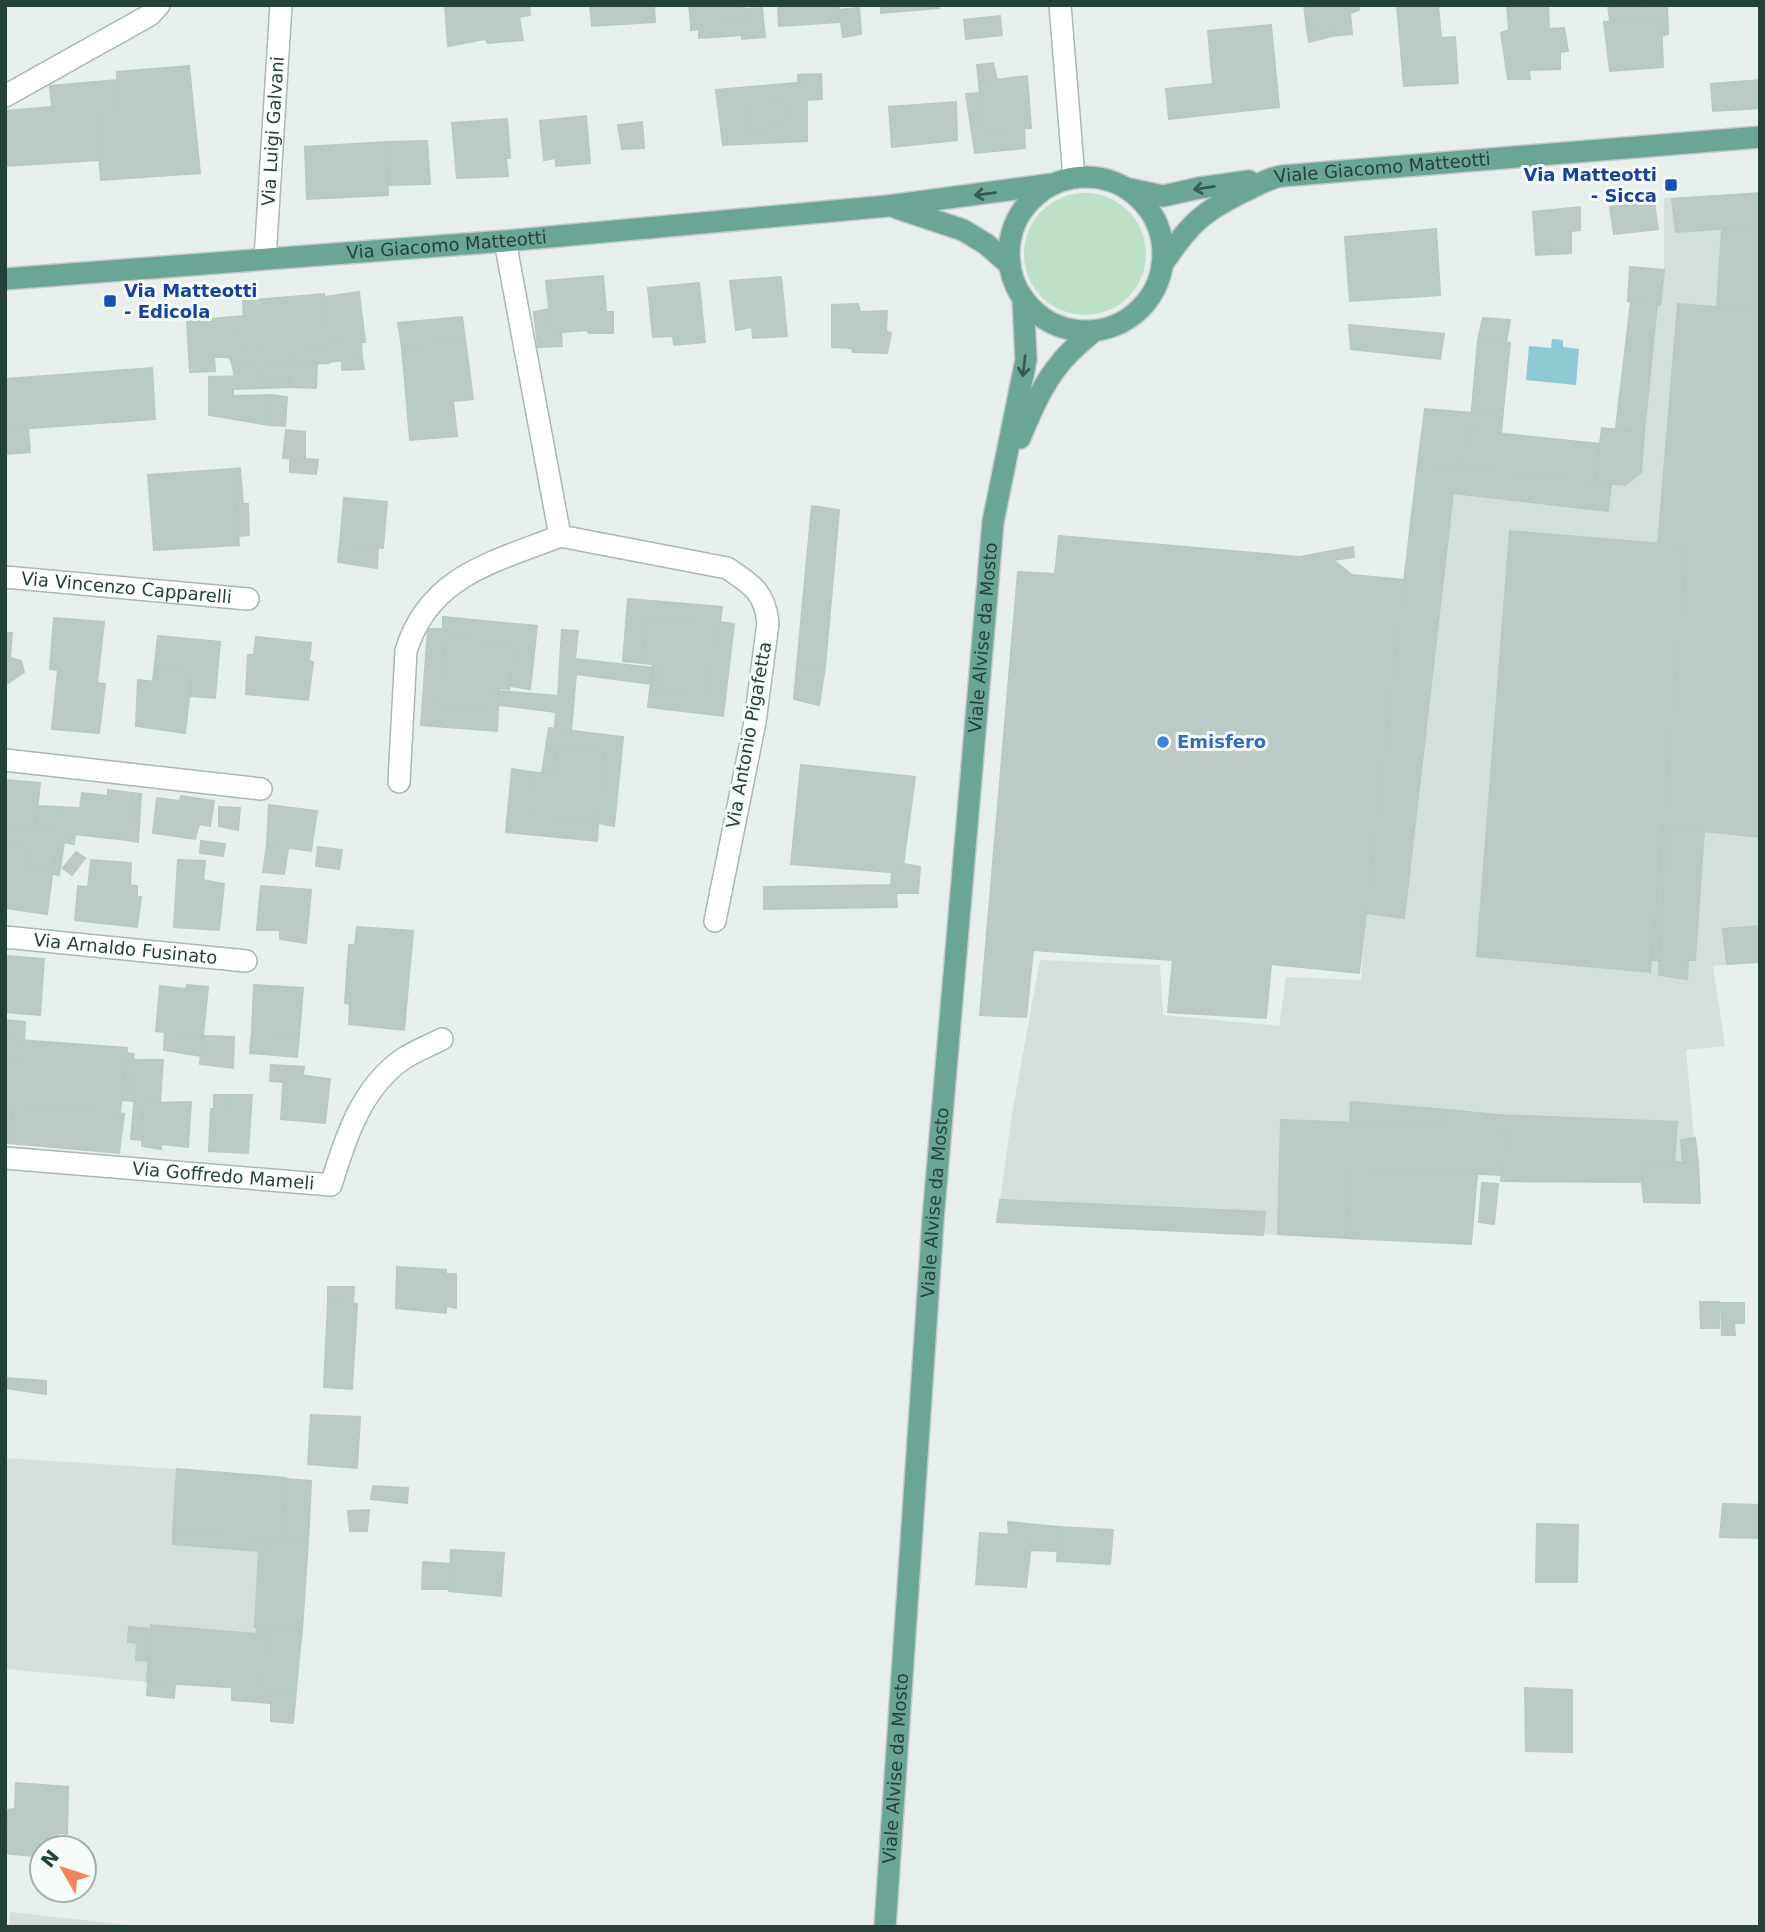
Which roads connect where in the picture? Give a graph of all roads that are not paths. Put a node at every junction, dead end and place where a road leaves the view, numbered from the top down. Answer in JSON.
{"nodes":[{"id":1,"x":159,"y":5,"type":"edge"},
{"id":2,"x":281,"y":5,"type":"edge"},
{"id":3,"x":1060,"y":5,"type":"edge"},
{"id":4,"x":5,"y":96,"type":"edge"},
{"id":5,"x":1760,"y":137,"type":"edge"},
{"id":6,"x":1074,"y":177,"type":"junction"},
{"id":7,"x":1271,"y":178,"type":"junction"},
{"id":8,"x":1053,"y":184,"type":"junction"},
{"id":9,"x":1128,"y":189,"type":"junction"},
{"id":10,"x":888,"y":206,"type":"junction"},
{"id":11,"x":505,"y":241,"type":"junction"},
{"id":12,"x":265,"y":259,"type":"junction"},
{"id":13,"x":1010,"y":265,"type":"junction"},
{"id":14,"x":1162,"y":265,"type":"junction"},
{"id":15,"x":5,"y":279,"type":"edge"},
{"id":16,"x":1023,"y":298,"type":"junction"},
{"id":17,"x":1094,"y":331,"type":"junction"},
{"id":18,"x":1003,"y":478,"type":"junction"},
{"id":19,"x":560,"y":536,"type":"junction"},
{"id":20,"x":5,"y":577,"type":"edge"},
{"id":21,"x":248,"y":599,"type":"dead end"},
{"id":22,"x":5,"y":760,"type":"edge"},
{"id":23,"x":399,"y":782,"type":"dead end"},
{"id":24,"x":261,"y":789,"type":"dead end"},
{"id":25,"x":715,"y":921,"type":"dead end"},
{"id":26,"x":5,"y":937,"type":"edge"},
{"id":27,"x":246,"y":961,"type":"dead end"},
{"id":28,"x":442,"y":1039,"type":"dead end"},
{"id":29,"x":5,"y":1158,"type":"edge"},
{"id":30,"x":885,"y":1927,"type":"edge"}],
"edges":[{"from":1,"to":4,"type":"street"},
{"from":2,"to":12,"type":"street","name":"Via Luigi Galvani"},
{"from":3,"to":6,"type":"street"},
{"from":5,"to":7,"type":"main road","name":"Viale Giacomo Matteotti"},
{"from":6,"to":8,"type":"main road"},
{"from":6,"to":9,"type":"main road"},
{"from":7,"to":9,"type":"main road","one_way":true},
{"from":7,"to":14,"type":"main road","name":"Viale Giacomo Matteotti"},
{"from":8,"to":10,"type":"main road","name":"Via Giacomo Matteotti","one_way":true},
{"from":8,"to":13,"type":"main road"},
{"from":9,"to":14,"type":"main road"},
{"from":10,"to":11,"type":"main road","name":"Via Giacomo Matteotti"},
{"from":10,"to":13,"type":"main road","name":"Via Giacomo Matteotti"},
{"from":11,"to":12,"type":"main road","name":"Via Giacomo Matteotti"},
{"from":11,"to":19,"type":"street"},
{"from":12,"to":15,"type":"main road","name":"Via Giacomo Matteotti"},
{"from":13,"to":16,"type":"main road"},
{"from":14,"to":17,"type":"main road"},
{"from":16,"to":17,"type":"main road"},
{"from":16,"to":18,"type":"main road","name":"Viale Alvise da Mosto","one_way":true},
{"from":17,"to":18,"type":"main road","name":"Viale Alvise da Mosto"},
{"from":18,"to":30,"type":"main road","name":"Viale Alvise da Mosto"},
{"from":19,"to":23,"type":"street"},
{"from":19,"to":25,"type":"street","name":"Via Antonio Pigafetta"},
{"from":20,"to":21,"type":"street","name":"Via Vincenzo Capparelli"},
{"from":22,"to":24,"type":"street"},
{"from":26,"to":27,"type":"street","name":"Via Arnaldo Fusinato"},
{"from":28,"to":29,"type":"street","name":"Via Goffredo Mameli"}]}
